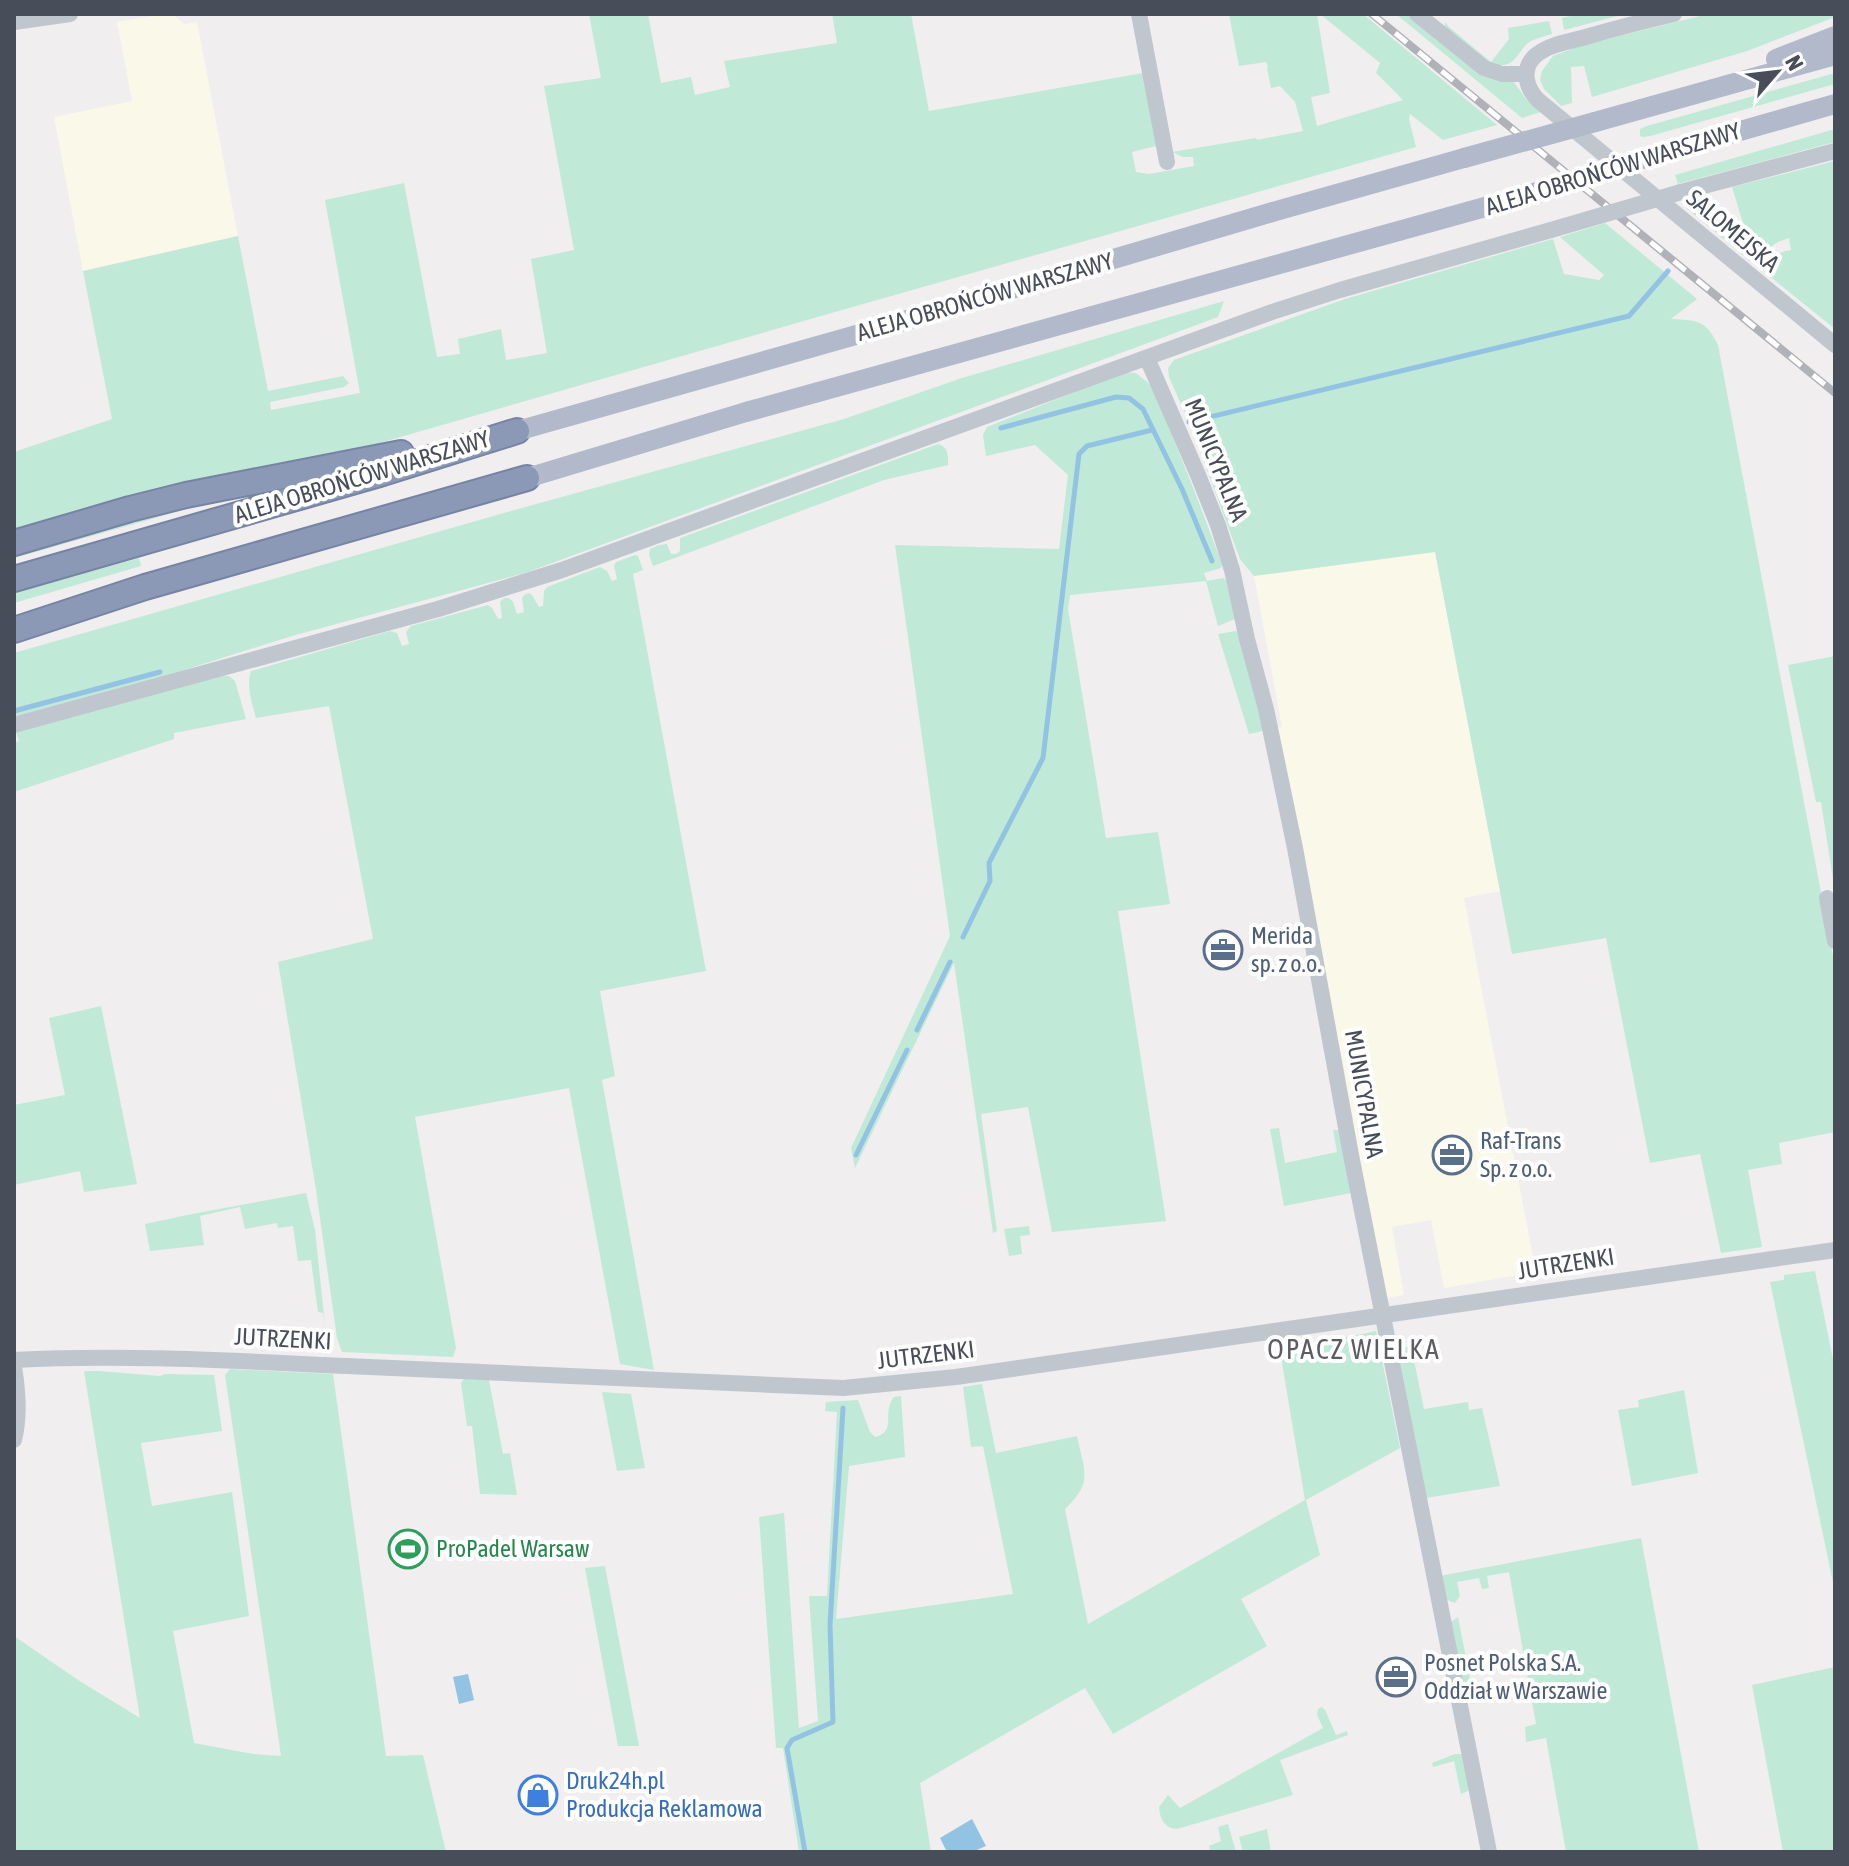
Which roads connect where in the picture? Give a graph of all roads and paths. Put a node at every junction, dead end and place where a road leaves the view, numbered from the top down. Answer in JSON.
{"nodes":[{"id":1,"x":70,"y":14,"type":"edge"},
{"id":2,"x":1139,"y":14,"type":"edge"},
{"id":3,"x":1417,"y":14,"type":"edge"},
{"id":4,"x":1674,"y":14,"type":"edge"},
{"id":5,"x":39,"y":16,"type":"edge"},
{"id":6,"x":14,"y":22,"type":"edge"},
{"id":7,"x":1835,"y":36,"type":"edge"},
{"id":8,"x":1835,"y":55,"type":"edge"},
{"id":9,"x":1526,"y":74,"type":"junction"},
{"id":10,"x":1660,"y":102,"type":"junction"},
{"id":11,"x":1835,"y":104,"type":"edge"},
{"id":12,"x":1835,"y":151,"type":"edge"},
{"id":13,"x":1167,"y":162,"type":"dead end"},
{"id":14,"x":1835,"y":345,"type":"edge"},
{"id":15,"x":1147,"y":358,"type":"junction"},
{"id":16,"x":517,"y":431,"type":"junction"},
{"id":17,"x":527,"y":478,"type":"joint"},
{"id":18,"x":14,"y":543,"type":"edge"},
{"id":19,"x":14,"y":579,"type":"edge"},
{"id":20,"x":139,"y":589,"type":"junction"},
{"id":21,"x":14,"y":621,"type":"edge"},
{"id":22,"x":14,"y":630,"type":"edge"},
{"id":23,"x":14,"y":725,"type":"edge"},
{"id":24,"x":1827,"y":898,"type":"dead end"},
{"id":25,"x":1835,"y":941,"type":"edge"},
{"id":26,"x":1835,"y":1250,"type":"edge"},
{"id":27,"x":1383,"y":1316,"type":"junction"},
{"id":28,"x":14,"y":1360,"type":"edge"},
{"id":29,"x":14,"y":1367,"type":"edge"},
{"id":30,"x":14,"y":1440,"type":"edge"},
{"id":31,"x":1489,"y":1852,"type":"edge"}],
"edges":[{"from":1,"to":5,"type":"street"},
{"from":2,"to":13,"type":"street"},
{"from":3,"to":9,"type":"street"},
{"from":4,"to":9,"type":"street"},
{"from":5,"to":6,"type":"street"},
{"from":7,"to":10,"type":"main road"},
{"from":8,"to":10,"type":"main road","name":"ALEJA OBROŃCÓW WARSZAWY"},
{"from":9,"to":14,"type":"street","name":"SALOMEJSKA"},
{"from":10,"to":16,"type":"main road","name":"ALEJA OBROŃCÓW WARSZAWY","bridge":true},
{"from":11,"to":17,"type":"main road","name":"ALEJA OBROŃCÓW WARSZAWY","bridge":true},
{"from":12,"to":15,"type":"street","bridge":true},
{"from":15,"to":23,"type":"street"},
{"from":15,"to":27,"type":"street","name":"MUNICYPALNA"},
{"from":16,"to":18,"type":"highway"},
{"from":16,"to":19,"type":"highway","name":"ALEJA OBROŃCÓW WARSZAWY"},
{"from":17,"to":20,"type":"highway","name":"ALEJA OBROŃCÓW WARSZAWY"},
{"from":20,"to":21,"type":"highway"},
{"from":20,"to":22,"type":"highway"},
{"from":24,"to":25,"type":"street"},
{"from":26,"to":27,"type":"street","name":"JUTRZENKI"},
{"from":27,"to":28,"type":"street","name":"JUTRZENKI"},
{"from":27,"to":31,"type":"street","name":"MUNICYPALNA"},
{"from":29,"to":30,"type":"street"}]}
